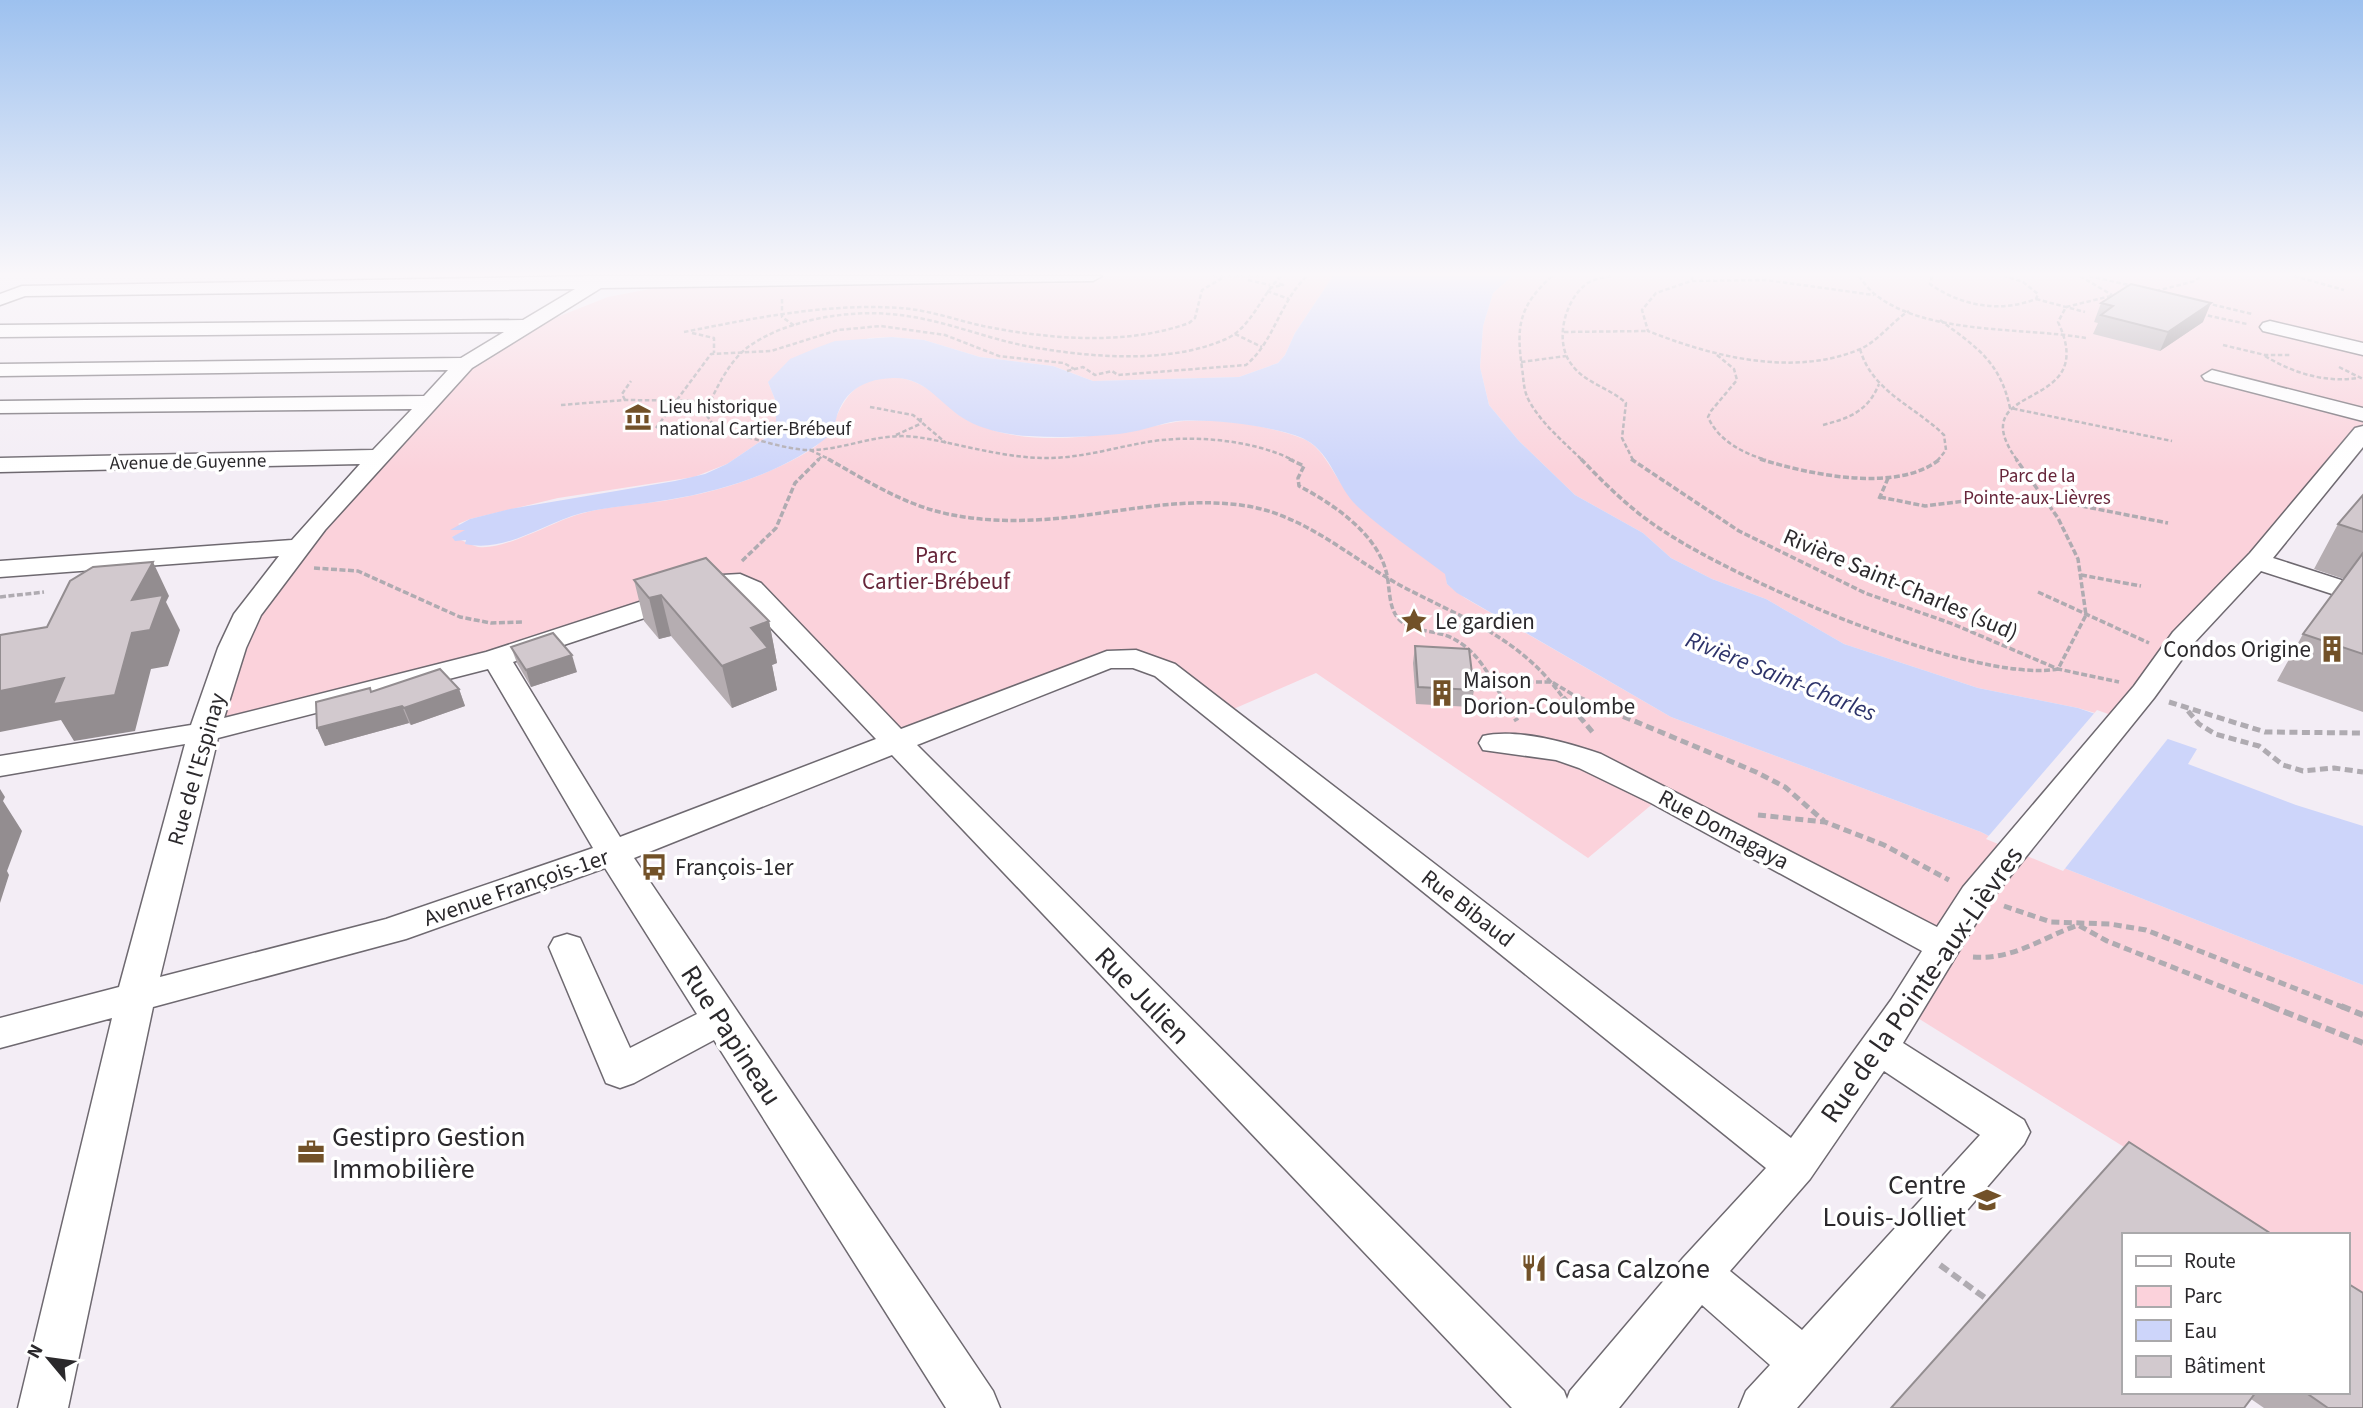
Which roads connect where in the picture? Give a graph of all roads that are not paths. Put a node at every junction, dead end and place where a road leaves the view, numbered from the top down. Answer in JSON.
{"nodes":[{"id":1,"x":500,"y":342,"type":"edge"},
{"id":2,"x":2337,"y":342,"type":"edge"},
{"id":3,"x":2363,"y":349,"type":"edge"},
{"id":4,"x":465,"y":363,"type":"junction"},
{"id":5,"x":0,"y":370,"type":"edge"},
{"id":6,"x":2212,"y":376,"type":"dead end"},
{"id":7,"x":428,"y":402,"type":"junction"},
{"id":8,"x":0,"y":407,"type":"edge"},
{"id":9,"x":2363,"y":415,"type":"edge"},
{"id":10,"x":2363,"y":433,"type":"edge"},
{"id":11,"x":376,"y":457,"type":"junction"},
{"id":12,"x":0,"y":465,"type":"edge"},
{"id":13,"x":290,"y":556,"type":"junction"},
{"id":14,"x":2256,"y":561,"type":"junction"},
{"id":15,"x":0,"y":569,"type":"edge"},
{"id":16,"x":2363,"y":596,"type":"edge"},
{"id":17,"x":496,"y":658,"type":"junction"},
{"id":18,"x":1136,"y":659,"type":"joint"},
{"id":19,"x":204,"y":732,"type":"junction"},
{"id":20,"x":1494,"y":743,"type":"dead end"},
{"id":21,"x":898,"y":744,"type":"junction"},
{"id":22,"x":0,"y":766,"type":"edge"},
{"id":23,"x":613,"y":853,"type":"junction"},
{"id":24,"x":1942,"y":946,"type":"junction"},
{"id":25,"x":567,"y":947,"type":"dead end"},
{"id":26,"x":135,"y":1000,"type":"junction"},
{"id":27,"x":721,"y":1019,"type":"junction"},
{"id":28,"x":0,"y":1033,"type":"edge"},
{"id":29,"x":1879,"y":1048,"type":"junction"},
{"id":30,"x":1795,"y":1166,"type":"junction"},
{"id":31,"x":1699,"y":1273,"type":"junction"},
{"id":32,"x":1804,"y":1363,"type":"junction"},
{"id":33,"x":43,"y":1408,"type":"edge"},
{"id":34,"x":975,"y":1408,"type":"edge"},
{"id":35,"x":1546,"y":1408,"type":"edge"},
{"id":36,"x":1588,"y":1408,"type":"edge"},
{"id":37,"x":1764,"y":1408,"type":"edge"}],
"edges":[{"from":1,"to":4,"type":"street","name":"Rue de l'Espinay"},
{"from":2,"to":3,"type":"street"},
{"from":4,"to":5,"type":"street"},
{"from":4,"to":7,"type":"street","name":"Rue de l'Espinay"},
{"from":6,"to":9,"type":"street"},
{"from":7,"to":8,"type":"street"},
{"from":7,"to":11,"type":"street","name":"Rue de l'Espinay"},
{"from":10,"to":14,"type":"street","name":"Rue de la Pointe-aux-Lièvres"},
{"from":11,"to":12,"type":"street","name":"Avenue de Guyenne"},
{"from":11,"to":13,"type":"street","name":"Rue de l'Espinay"},
{"from":13,"to":15,"type":"street"},
{"from":13,"to":19,"type":"street","name":"Rue de l'Espinay"},
{"from":14,"to":16,"type":"street"},
{"from":14,"to":24,"type":"street","name":"Rue de la Pointe-aux-Lièvres"},
{"from":17,"to":19,"type":"street"},
{"from":17,"to":21,"type":"street","name":"Rue Julien"},
{"from":17,"to":23,"type":"street","name":"Rue Papineau"},
{"from":18,"to":21,"type":"street","name":"Avenue François-1er"},
{"from":18,"to":30,"type":"street","name":"Rue Bibaud"},
{"from":19,"to":22,"type":"street"},
{"from":19,"to":26,"type":"street","name":"Rue de l'Espinay"},
{"from":20,"to":24,"type":"street","name":"Rue Domagaya"},
{"from":21,"to":23,"type":"street","name":"Avenue François-1er"},
{"from":21,"to":35,"type":"street","name":"Rue Julien"},
{"from":23,"to":26,"type":"street","name":"Avenue François-1er"},
{"from":23,"to":27,"type":"street","name":"Rue Papineau"},
{"from":24,"to":29,"type":"street","name":"Rue de la Pointe-aux-Lièvres"},
{"from":25,"to":27,"type":"street"},
{"from":26,"to":28,"type":"street","name":"Avenue François-1er"},
{"from":26,"to":33,"type":"street","name":"Rue de l'Espinay"},
{"from":27,"to":34,"type":"street","name":"Rue Papineau"},
{"from":29,"to":30,"type":"street","name":"Rue de la Pointe-aux-Lièvres"},
{"from":29,"to":32,"type":"street"},
{"from":30,"to":31,"type":"street","name":"Rue de la Pointe-aux-Lièvres"},
{"from":31,"to":32,"type":"street"},
{"from":31,"to":36,"type":"street","name":"Rue de la Pointe-aux-Lièvres"},
{"from":32,"to":37,"type":"street"}]}
